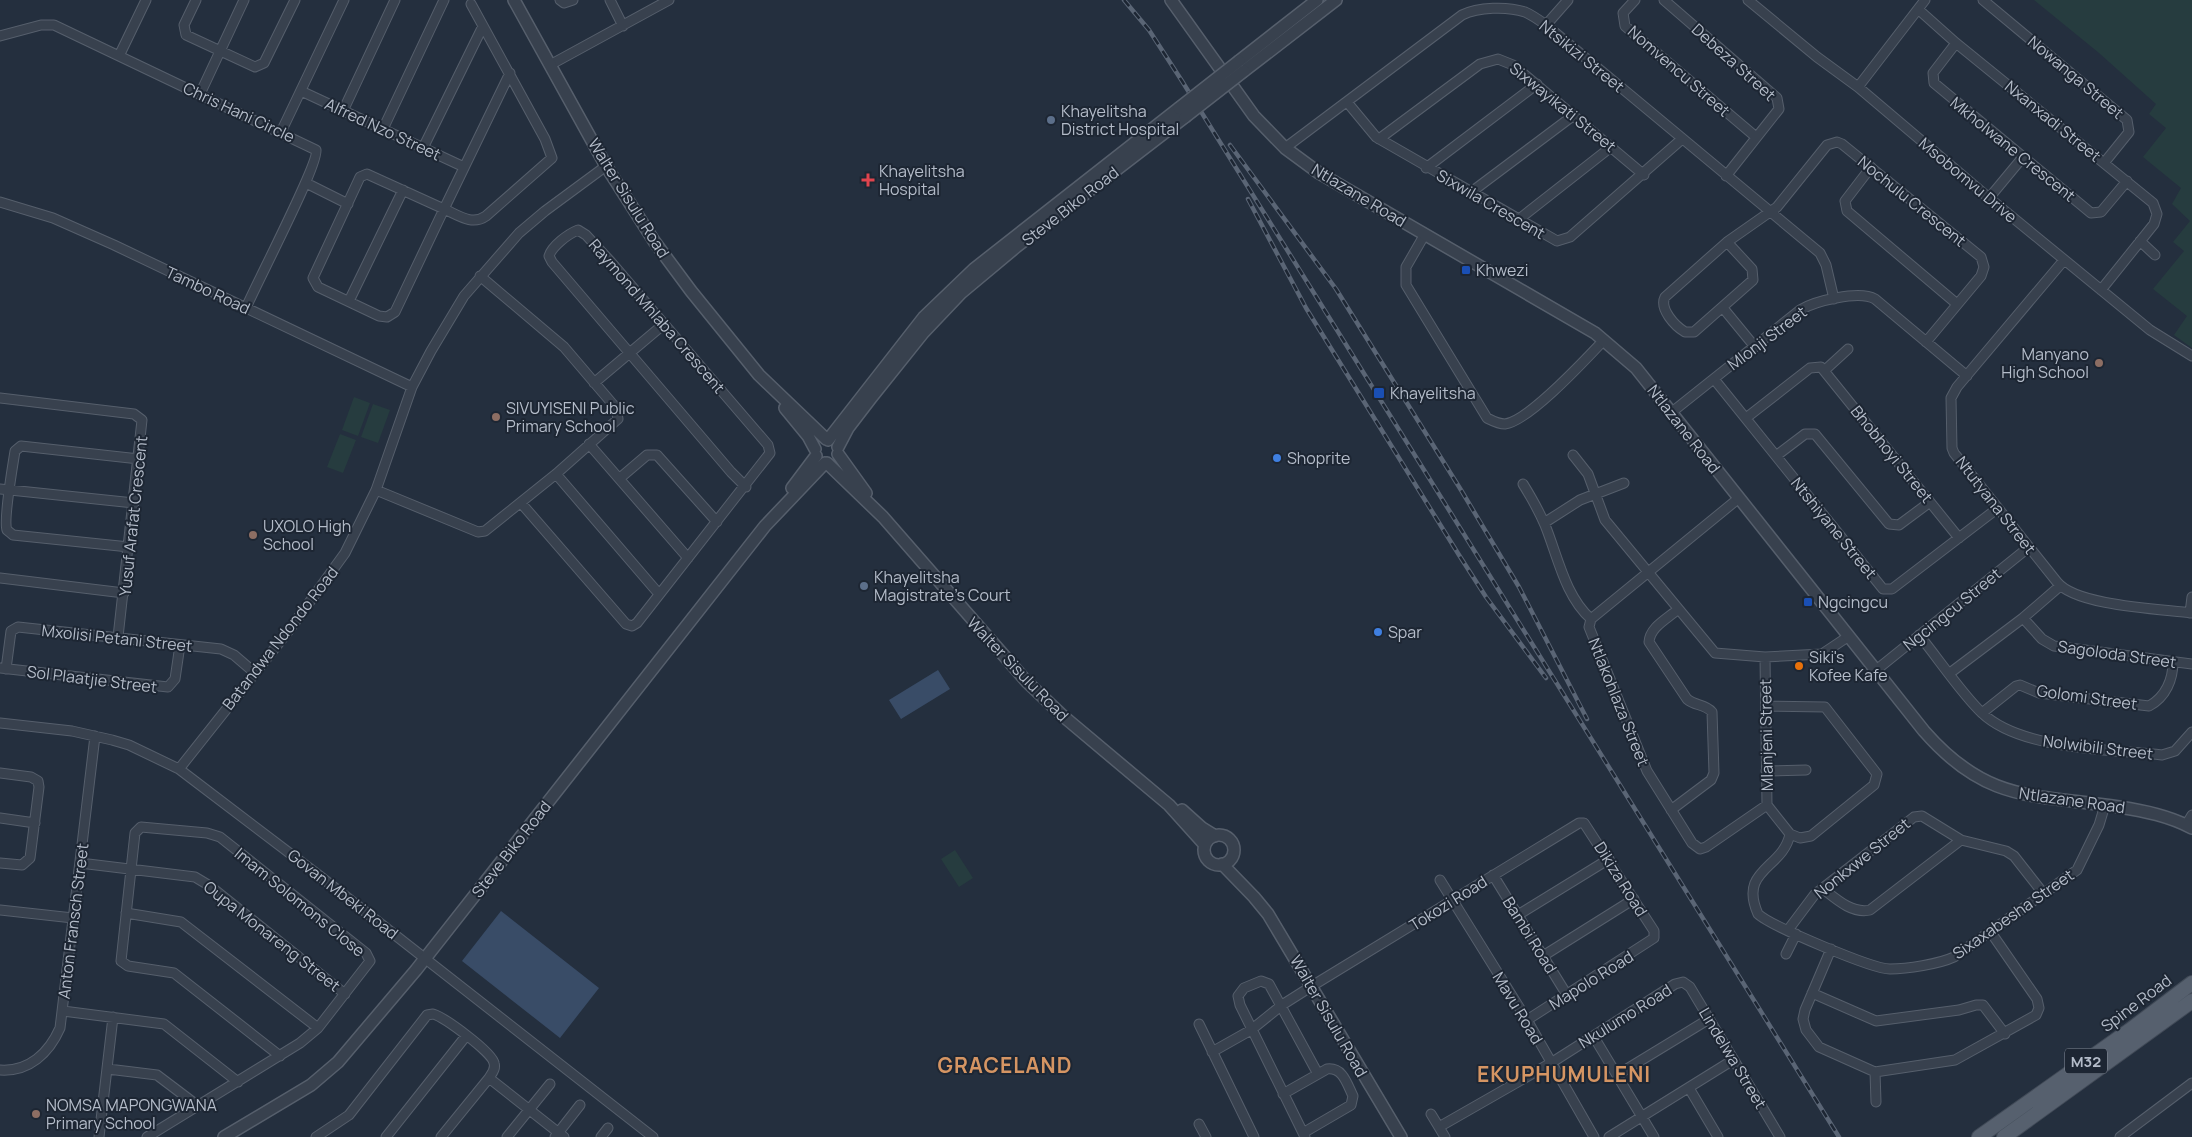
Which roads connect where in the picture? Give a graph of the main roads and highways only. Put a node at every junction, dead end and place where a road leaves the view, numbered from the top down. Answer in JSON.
{"nodes":[{"id":1,"x":2192,"y":983,"type":"edge"},
{"id":2,"x":2192,"y":1001,"type":"edge"},
{"id":3,"x":1979,"y":1137,"type":"edge"},
{"id":4,"x":2004,"y":1137,"type":"edge"}],
"edges":[{"from":1,"to":3,"type":"main road","name":"Spine Road","number":"M32"},
{"from":2,"to":4,"type":"main road","name":"Spine Road","number":"M32"}]}
